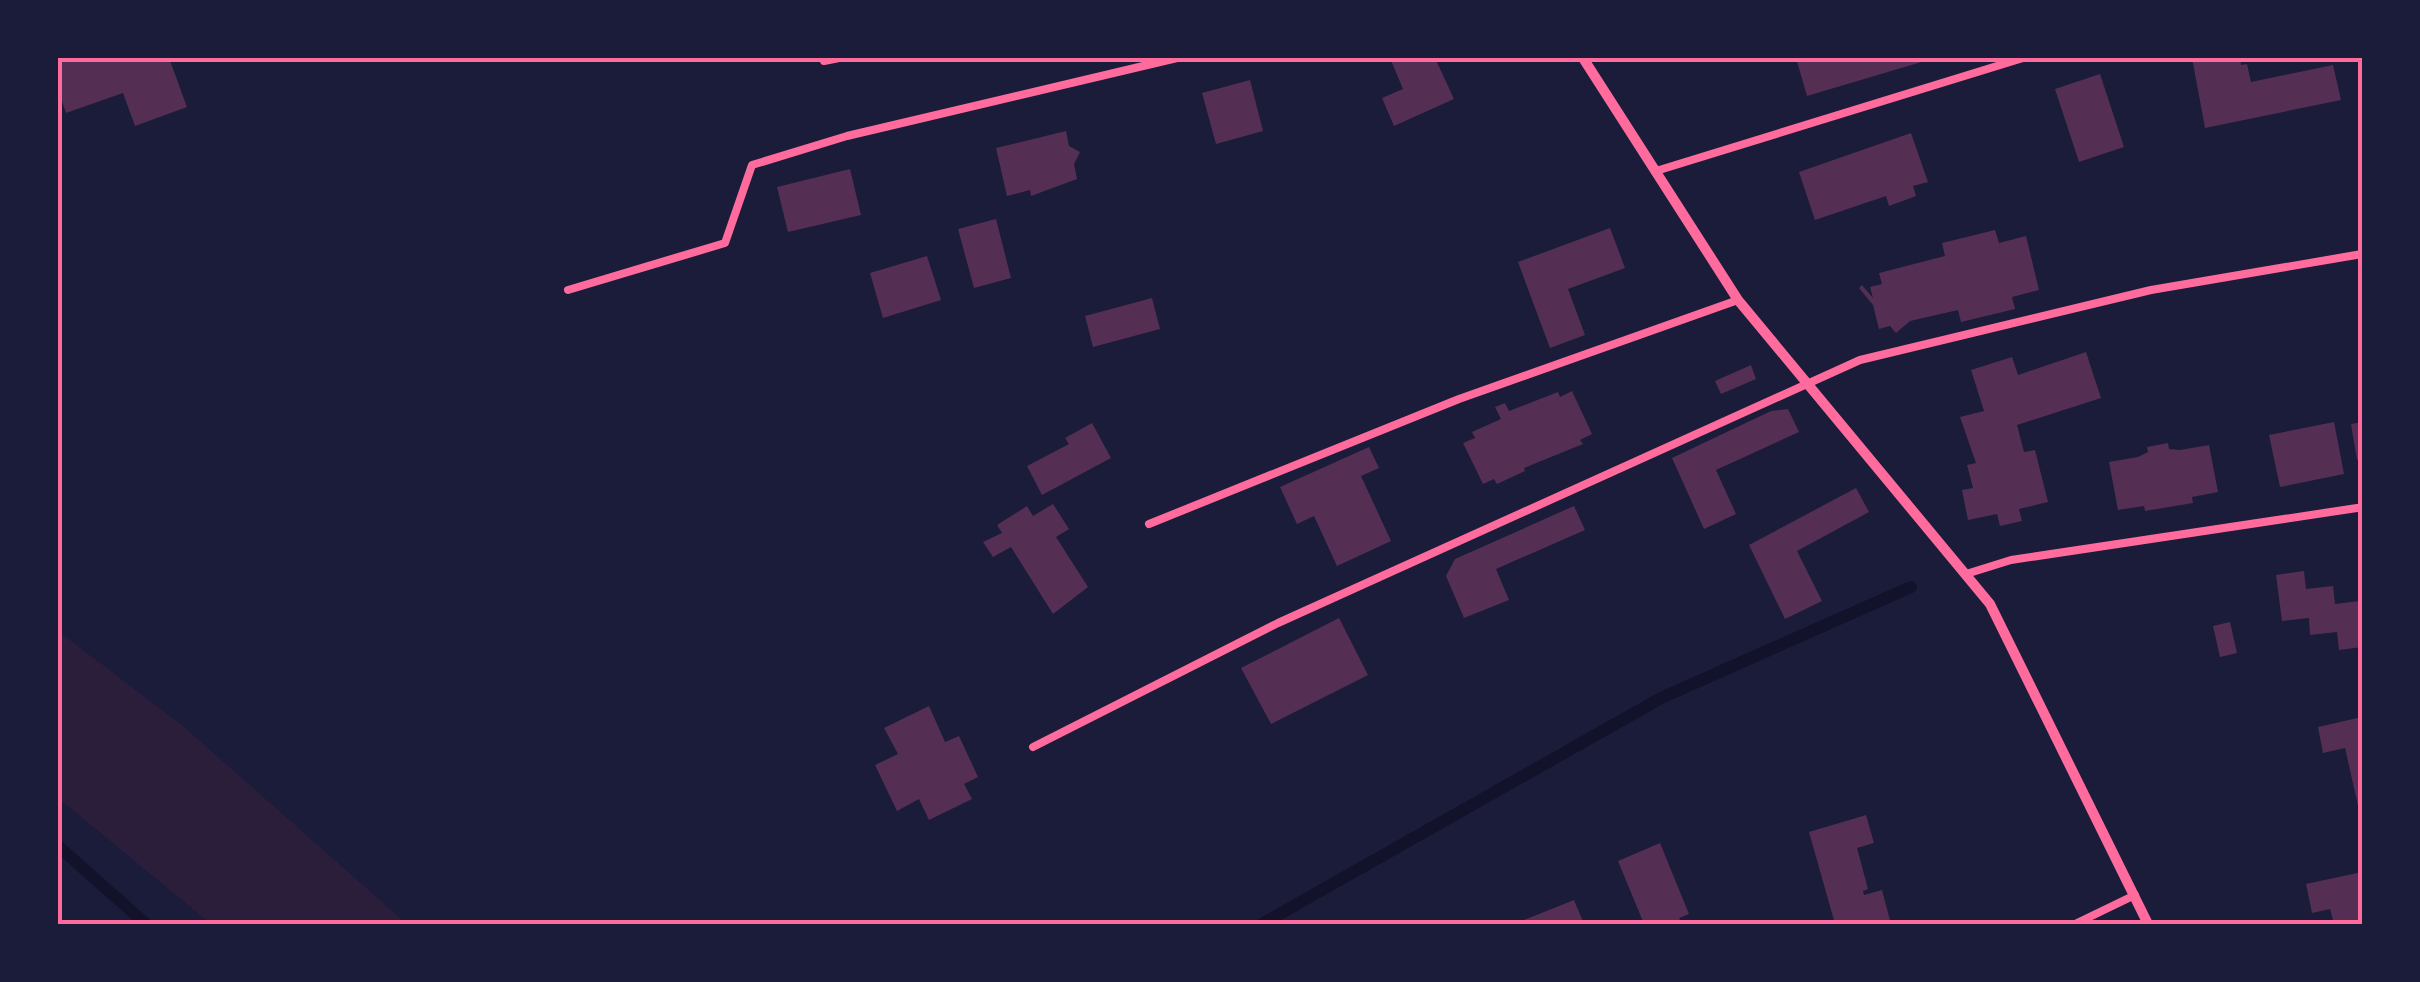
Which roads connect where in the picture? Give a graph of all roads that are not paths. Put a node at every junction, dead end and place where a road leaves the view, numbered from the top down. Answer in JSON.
{"nodes":[{"id":1,"x":838,"y":58,"type":"edge"},
{"id":2,"x":1177,"y":58,"type":"edge"},
{"id":3,"x":1583,"y":58,"type":"edge"},
{"id":4,"x":2024,"y":58,"type":"edge"},
{"id":5,"x":824,"y":61,"type":"dead end"},
{"id":6,"x":1656,"y":171,"type":"junction"},
{"id":7,"x":2362,"y":254,"type":"edge"},
{"id":8,"x":568,"y":290,"type":"dead end"},
{"id":9,"x":1738,"y":300,"type":"junction"},
{"id":10,"x":1809,"y":382,"type":"junction"},
{"id":11,"x":2357,"y":508,"type":"dead end"},
{"id":12,"x":1149,"y":524,"type":"dead end"},
{"id":13,"x":1966,"y":574,"type":"junction"},
{"id":14,"x":1033,"y":747,"type":"dead end"},
{"id":15,"x":2135,"y":895,"type":"junction"},
{"id":16,"x":2075,"y":924,"type":"edge"},
{"id":17,"x":2148,"y":924,"type":"edge"}],
"edges":[{"from":1,"to":5,"type":"lane"},
{"from":2,"to":8,"type":"lane"},
{"from":3,"to":6,"type":"street"},
{"from":4,"to":6,"type":"lane"},
{"from":6,"to":9,"type":"street"},
{"from":7,"to":10,"type":"lane"},
{"from":9,"to":10,"type":"street"},
{"from":9,"to":12,"type":"lane"},
{"from":10,"to":13,"type":"street"},
{"from":10,"to":14,"type":"lane"},
{"from":11,"to":13,"type":"lane"},
{"from":13,"to":15,"type":"street"},
{"from":15,"to":16,"type":"lane"},
{"from":15,"to":17,"type":"street"}]}
